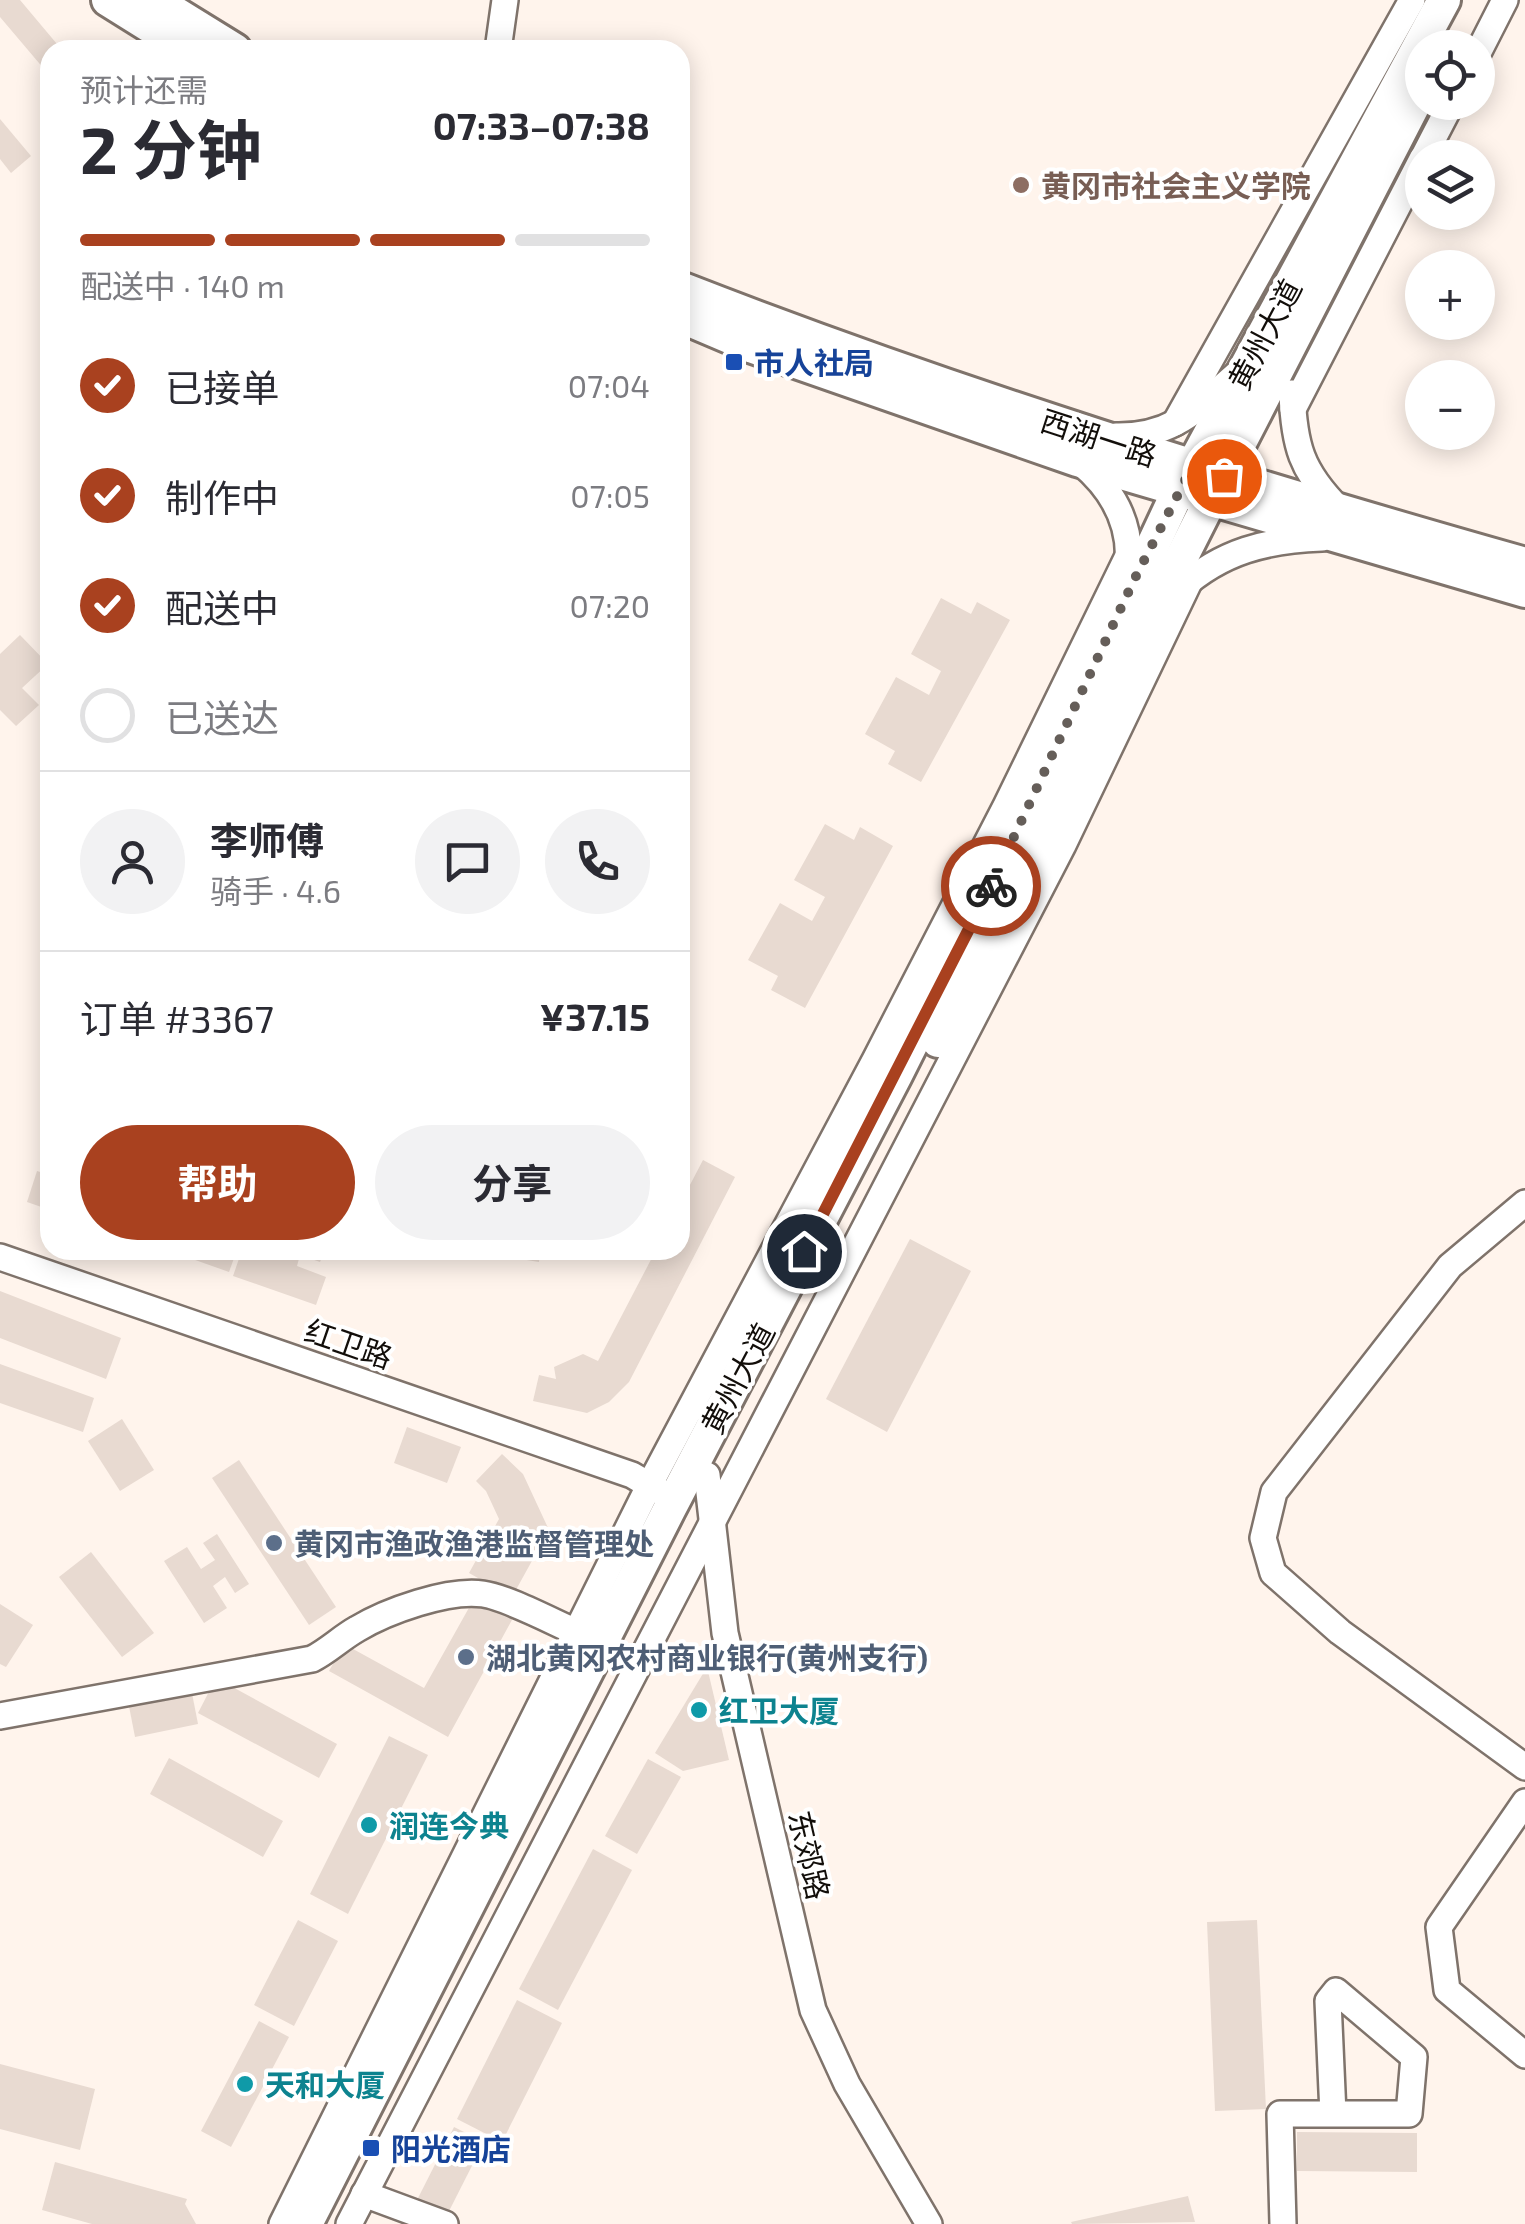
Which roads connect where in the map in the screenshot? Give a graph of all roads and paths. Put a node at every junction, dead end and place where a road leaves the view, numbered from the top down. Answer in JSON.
{"nodes":[{"id":1,"x":108,"y":0,"type":"edge"},
{"id":2,"x":154,"y":0,"type":"edge"},
{"id":3,"x":505,"y":0,"type":"edge"},
{"id":4,"x":1469,"y":0,"type":"edge"},
{"id":5,"x":1505,"y":0,"type":"edge"},
{"id":6,"x":1425,"y":11,"type":"edge"},
{"id":7,"x":1490,"y":30,"type":"edge"},
{"id":8,"x":172,"y":40,"type":"edge"},
{"id":9,"x":219,"y":40,"type":"edge"},
{"id":10,"x":499,"y":40,"type":"edge"},
{"id":11,"x":1406,"y":120,"type":"edge"},
{"id":12,"x":1405,"y":192,"type":"edge"},
{"id":13,"x":690,"y":292,"type":"edge"},
{"id":14,"x":690,"y":320,"type":"edge"},
{"id":15,"x":1294,"y":339,"type":"junction"},
{"id":16,"x":1247,"y":365,"type":"junction"},
{"id":17,"x":1292,"y":409,"type":"junction"},
{"id":18,"x":1175,"y":423,"type":"junction"},
{"id":19,"x":1083,"y":448,"type":"junction"},
{"id":20,"x":1202,"y":483,"type":"junction"},
{"id":21,"x":1342,"y":524,"type":"junction"},
{"id":22,"x":1130,"y":554,"type":"junction"},
{"id":23,"x":1525,"y":564,"type":"edge"},
{"id":24,"x":1190,"y":580,"type":"junction"},
{"id":25,"x":1525,"y":591,"type":"edge"},
{"id":26,"x":1140,"y":606,"type":"junction"},
{"id":27,"x":1525,"y":1203,"type":"edge"},
{"id":28,"x":0,"y":1257,"type":"edge"},
{"id":29,"x":707,"y":1475,"type":"junction"},
{"id":30,"x":662,"y":1492,"type":"junction"},
{"id":31,"x":710,"y":1525,"type":"junction"},
{"id":32,"x":576,"y":1632,"type":"junction"},
{"id":33,"x":0,"y":1716,"type":"edge"},
{"id":34,"x":1525,"y":1767,"type":"edge"},
{"id":35,"x":1525,"y":1802,"type":"edge"},
{"id":36,"x":1525,"y":2055,"type":"edge"},
{"id":37,"x":1333,"y":2114,"type":"junction"},
{"id":38,"x":364,"y":2194,"type":"junction"},
{"id":39,"x":282,"y":2224,"type":"edge"},
{"id":40,"x":306,"y":2224,"type":"edge"},
{"id":41,"x":331,"y":2224,"type":"edge"},
{"id":42,"x":348,"y":2224,"type":"edge"},
{"id":43,"x":445,"y":2224,"type":"edge"},
{"id":44,"x":929,"y":2224,"type":"edge"},
{"id":45,"x":1284,"y":2224,"type":"edge"}],
"edges":[{"from":1,"to":8,"type":"main road"},
{"from":2,"to":9,"type":"main road"},
{"from":3,"to":10,"type":"street"},
{"from":4,"to":6,"type":"main road","name":"黄州大道"},
{"from":5,"to":7,"type":"street"},
{"from":6,"to":16,"type":"main road","name":"黄州大道"},
{"from":6,"to":18,"type":"street"},
{"from":11,"to":15,"type":"main road","name":"黄州大道"},
{"from":12,"to":17,"type":"street"},
{"from":13,"to":19,"type":"main road","name":"西湖一路"},
{"from":14,"to":19,"type":"main road","name":"西湖一路"},
{"from":15,"to":17,"type":"street"},
{"from":15,"to":20,"type":"main road","name":"黄州大道"},
{"from":16,"to":18,"type":"street"},
{"from":16,"to":20,"type":"main road","name":"黄州大道"},
{"from":17,"to":21,"type":"street"},
{"from":18,"to":19,"type":"street"},
{"from":19,"to":20,"type":"main road","name":"西湖一路"},
{"from":19,"to":22,"type":"street"},
{"from":20,"to":21,"type":"main road","name":"西湖一路"},
{"from":20,"to":26,"type":"main road","name":"黄州大道"},
{"from":21,"to":23,"type":"main road","name":"西湖一路"},
{"from":21,"to":24,"type":"street"},
{"from":21,"to":25,"type":"main road","name":"西湖一路"},
{"from":22,"to":26,"type":"street"},
{"from":22,"to":30,"type":"street"},
{"from":24,"to":26,"type":"street"},
{"from":24,"to":31,"type":"street"},
{"from":26,"to":29,"type":"main road","name":"黄州大道"},
{"from":26,"to":30,"type":"main road","name":"黄州大道"},
{"from":27,"to":34,"type":"street"},
{"from":28,"to":30,"type":"street","name":"红卫路"},
{"from":29,"to":31,"type":"street","name":"东郊路"},
{"from":29,"to":41,"type":"main road","name":"黄州大道"},
{"from":30,"to":32,"type":"street"},
{"from":30,"to":40,"type":"main road","name":"黄州大道"},
{"from":31,"to":38,"type":"street"},
{"from":31,"to":44,"type":"street","name":"东郊路"},
{"from":32,"to":33,"type":"street"},
{"from":32,"to":39,"type":"street"},
{"from":35,"to":36,"type":"street"},
{"from":37,"to":37,"type":"street"},
{"from":37,"to":45,"type":"street"},
{"from":38,"to":42,"type":"street"},
{"from":38,"to":43,"type":"street"}]}
